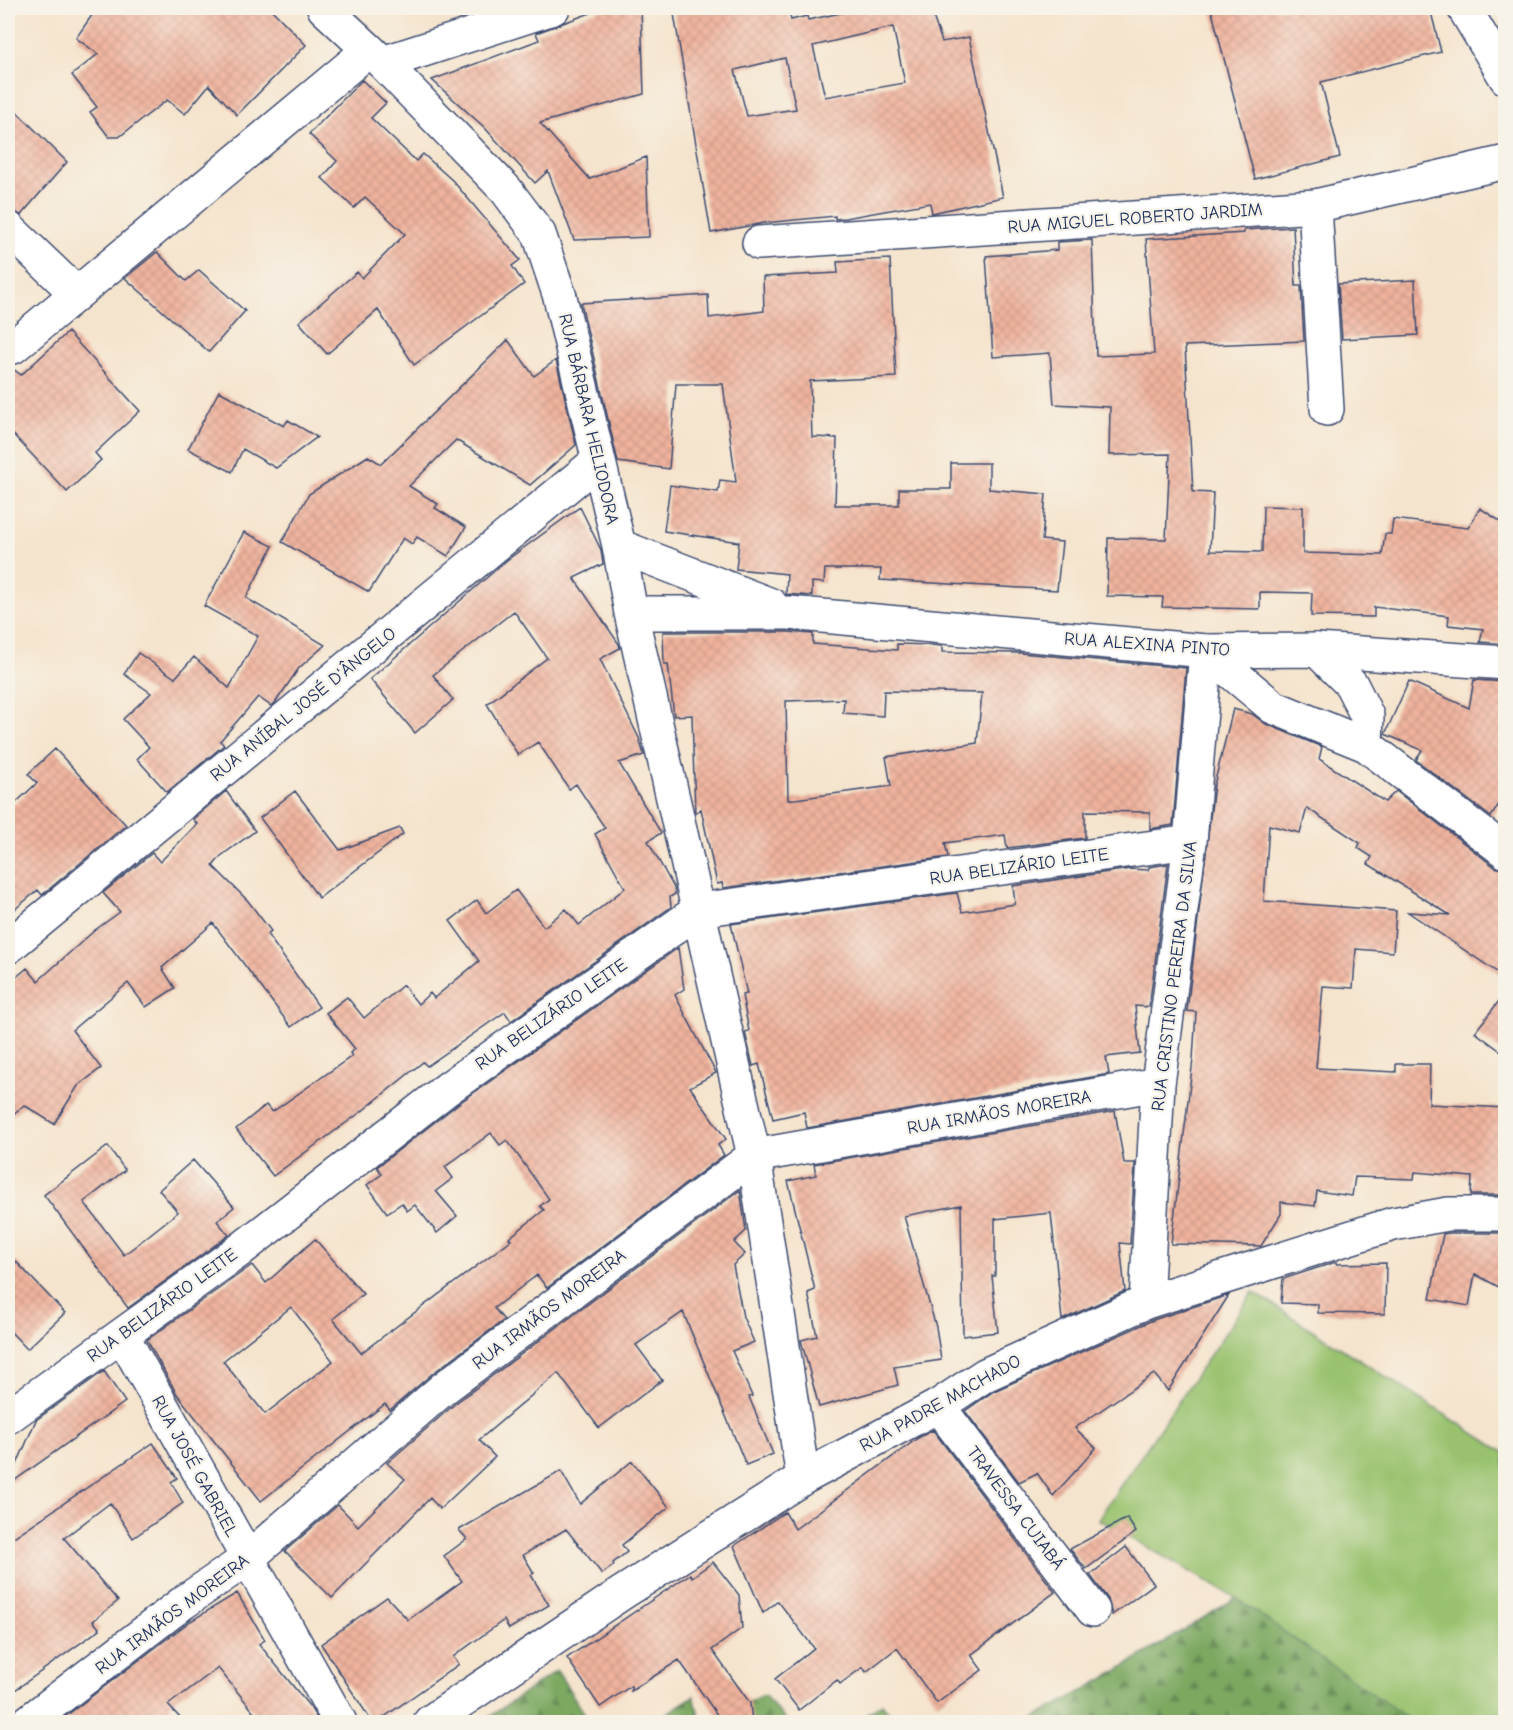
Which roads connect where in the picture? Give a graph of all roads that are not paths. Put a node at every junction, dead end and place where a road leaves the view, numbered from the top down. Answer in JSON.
{"nodes":[{"id":1,"x":324,"y":8,"type":"edge"},
{"id":2,"x":553,"y":8,"type":"edge"},
{"id":3,"x":1464,"y":8,"type":"edge"},
{"id":4,"x":376,"y":56,"type":"junction"},
{"id":5,"x":1506,"y":78,"type":"edge"},
{"id":6,"x":1506,"y":162,"type":"edge"},
{"id":7,"x":1315,"y":206,"type":"junction"},
{"id":8,"x":8,"y":228,"type":"edge"},
{"id":9,"x":759,"y":243,"type":"dead end"},
{"id":10,"x":76,"y":293,"type":"junction"},
{"id":11,"x":13,"y":347,"type":"dead end"},
{"id":12,"x":1328,"y":409,"type":"dead end"},
{"id":13,"x":598,"y":461,"type":"junction"},
{"id":14,"x":619,"y":546,"type":"junction"},
{"id":15,"x":631,"y":613,"type":"junction"},
{"id":16,"x":789,"y":613,"type":"junction"},
{"id":17,"x":1317,"y":650,"type":"junction"},
{"id":18,"x":1206,"y":651,"type":"junction"},
{"id":19,"x":1506,"y":663,"type":"edge"},
{"id":20,"x":1366,"y":745,"type":"junction"},
{"id":21,"x":1190,"y":842,"type":"junction"},
{"id":22,"x":1506,"y":852,"type":"edge"},
{"id":23,"x":699,"y":910,"type":"junction"},
{"id":24,"x":8,"y":947,"type":"edge"},
{"id":25,"x":1158,"y":1084,"type":"junction"},
{"id":26,"x":754,"y":1156,"type":"junction"},
{"id":27,"x":1506,"y":1214,"type":"edge"},
{"id":28,"x":1146,"y":1302,"type":"junction"},
{"id":29,"x":122,"y":1335,"type":"junction"},
{"id":30,"x":938,"y":1406,"type":"junction"},
{"id":31,"x":8,"y":1417,"type":"edge"},
{"id":32,"x":804,"y":1478,"type":"junction"},
{"id":33,"x":247,"y":1559,"type":"junction"},
{"id":34,"x":1094,"y":1610,"type":"dead end"},
{"id":35,"x":28,"y":1722,"type":"edge"},
{"id":36,"x":340,"y":1722,"type":"edge"},
{"id":37,"x":430,"y":1722,"type":"edge"}],
"edges":[{"from":1,"to":4,"type":"street","name":"RUA BÁRBARA HELIODORA"},
{"from":2,"to":4,"type":"street"},
{"from":3,"to":5,"type":"street"},
{"from":4,"to":10,"type":"street"},
{"from":4,"to":13,"type":"street","name":"RUA BÁRBARA HELIODORA"},
{"from":6,"to":7,"type":"street","name":"RUA MIGUEL ROBERTO JARDIM"},
{"from":7,"to":9,"type":"street","name":"RUA MIGUEL ROBERTO JARDIM"},
{"from":7,"to":12,"type":"street"},
{"from":8,"to":10,"type":"street"},
{"from":10,"to":11,"type":"street"},
{"from":13,"to":14,"type":"street","name":"RUA BÁRBARA HELIODORA"},
{"from":13,"to":24,"type":"street","name":"RUA ANÍBAL JOSÉ D'ÂNGELO"},
{"from":14,"to":15,"type":"street","name":"RUA BÁRBARA HELIODORA"},
{"from":14,"to":16,"type":"street","name":"RUA ALEXINA PINTO"},
{"from":15,"to":16,"type":"street","name":"RUA ALEXINA PINTO"},
{"from":15,"to":23,"type":"street","name":"RUA BÁRBARA HELIODORA"},
{"from":16,"to":18,"type":"street","name":"RUA ALEXINA PINTO"},
{"from":17,"to":18,"type":"street","name":"RUA ALEXINA PINTO"},
{"from":17,"to":19,"type":"street","name":"RUA ALEXINA PINTO"},
{"from":17,"to":20,"type":"street"},
{"from":18,"to":20,"type":"street"},
{"from":18,"to":21,"type":"street","name":"RUA CRISTINO PEREIRA DA SILVA"},
{"from":20,"to":22,"type":"street"},
{"from":21,"to":23,"type":"street","name":"RUA BELIZÁRIO LEITE"},
{"from":21,"to":25,"type":"street","name":"RUA CRISTINO PEREIRA DA SILVA"},
{"from":23,"to":26,"type":"street","name":"RUA BÁRBARA HELIODORA"},
{"from":23,"to":29,"type":"street","name":"RUA BELIZÁRIO LEITE"},
{"from":25,"to":26,"type":"street","name":"RUA IRMÃOS MOREIRA"},
{"from":25,"to":28,"type":"street","name":"RUA CRISTINO PEREIRA DA SILVA"},
{"from":26,"to":32,"type":"street","name":"RUA BÁRBARA HELIODORA"},
{"from":26,"to":33,"type":"street","name":"RUA IRMÃOS MOREIRA"},
{"from":27,"to":28,"type":"street","name":"RUA PADRE MACHADO"},
{"from":28,"to":30,"type":"street","name":"RUA PADRE MACHADO"},
{"from":29,"to":31,"type":"street","name":"RUA BELIZÁRIO LEITE"},
{"from":29,"to":33,"type":"street","name":"RUA JOSÉ GABRIEL"},
{"from":30,"to":32,"type":"street","name":"RUA PADRE MACHADO"},
{"from":30,"to":34,"type":"street","name":"TRAVESSA CUIABÁ"},
{"from":32,"to":37,"type":"street","name":"RUA PADRE MACHADO"},
{"from":33,"to":35,"type":"street","name":"RUA IRMÃOS MOREIRA"},
{"from":33,"to":36,"type":"street","name":"RUA JOSÉ GABRIEL"}]}
